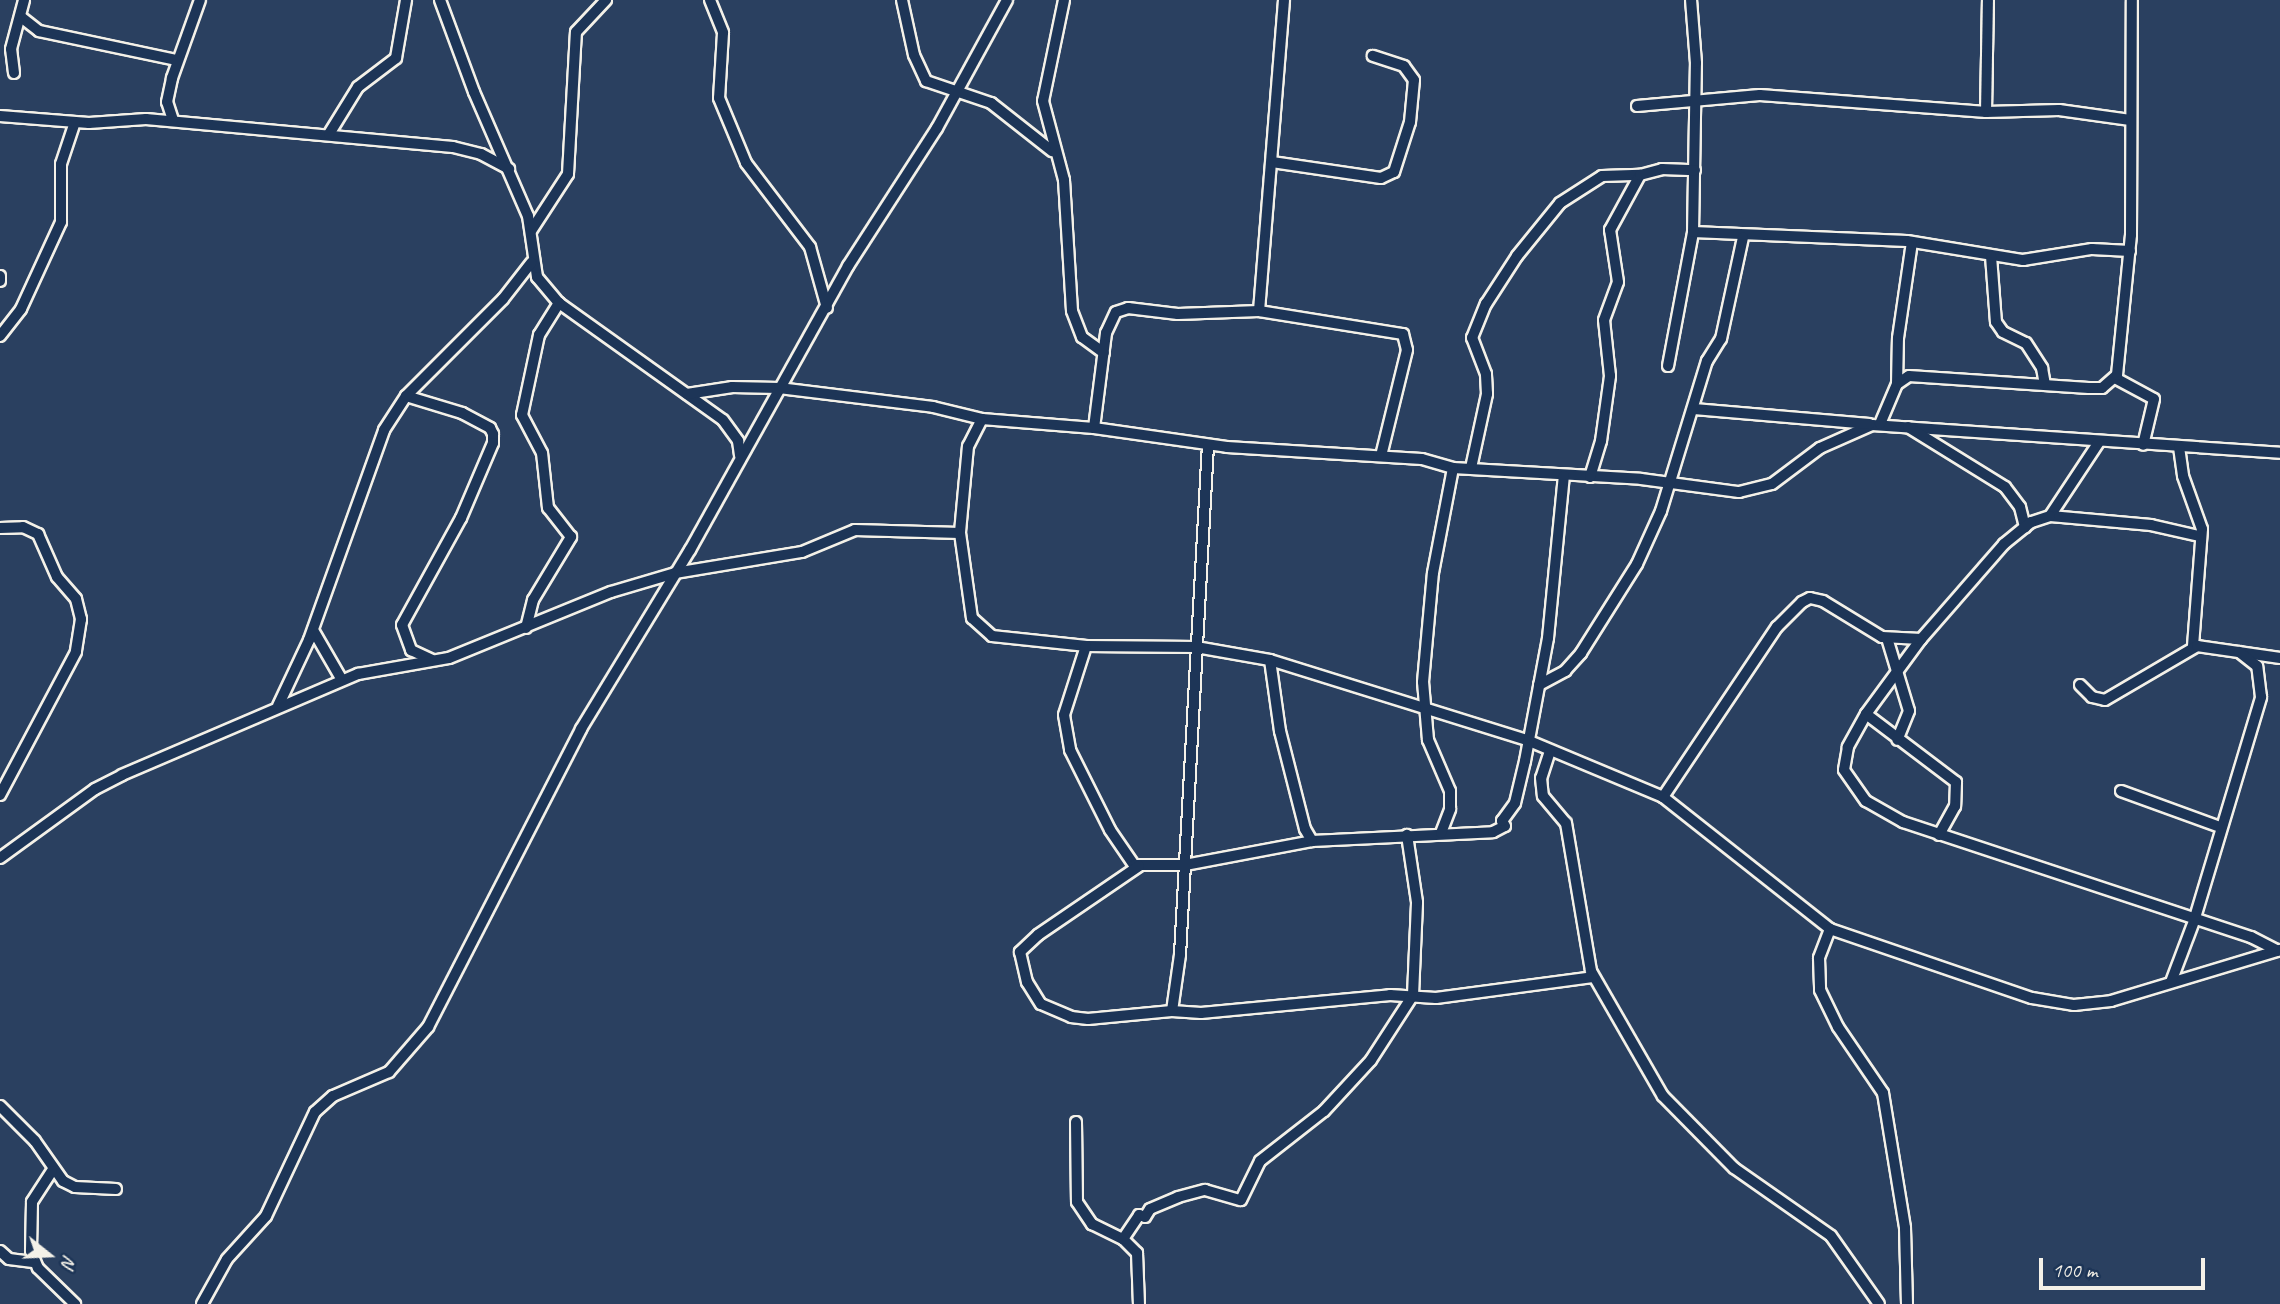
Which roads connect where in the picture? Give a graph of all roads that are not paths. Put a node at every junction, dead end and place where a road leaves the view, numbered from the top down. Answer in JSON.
{"nodes":[{"id":1,"x":24,"y":0,"type":"edge"},
{"id":2,"x":200,"y":0,"type":"edge"},
{"id":3,"x":406,"y":0,"type":"edge"},
{"id":4,"x":440,"y":0,"type":"edge"},
{"id":5,"x":606,"y":0,"type":"edge"},
{"id":6,"x":710,"y":0,"type":"edge"},
{"id":7,"x":902,"y":0,"type":"edge"},
{"id":8,"x":1007,"y":0,"type":"edge"},
{"id":9,"x":1064,"y":0,"type":"edge"},
{"id":10,"x":1284,"y":0,"type":"edge"},
{"id":11,"x":1691,"y":0,"type":"edge"},
{"id":12,"x":1988,"y":0,"type":"edge"},
{"id":13,"x":2132,"y":0,"type":"edge"},
{"id":14,"x":21,"y":17,"type":"junction"},
{"id":15,"x":1373,"y":56,"type":"dead end"},
{"id":16,"x":177,"y":60,"type":"junction"},
{"id":17,"x":15,"y":73,"type":"dead end"},
{"id":18,"x":956,"y":92,"type":"junction"},
{"id":19,"x":1695,"y":100,"type":"junction"},
{"id":20,"x":1637,"y":106,"type":"dead end"},
{"id":21,"x":1986,"y":111,"type":"junction"},
{"id":22,"x":0,"y":116,"type":"edge"},
{"id":23,"x":2130,"y":120,"type":"junction"},
{"id":24,"x":173,"y":121,"type":"junction"},
{"id":25,"x":75,"y":122,"type":"junction"},
{"id":26,"x":329,"y":134,"type":"junction"},
{"id":27,"x":1055,"y":154,"type":"junction"},
{"id":28,"x":1272,"y":162,"type":"junction"},
{"id":29,"x":1695,"y":170,"type":"junction"},
{"id":30,"x":511,"y":171,"type":"junction"},
{"id":31,"x":1640,"y":175,"type":"junction"},
{"id":32,"x":1693,"y":232,"type":"junction"},
{"id":33,"x":530,"y":233,"type":"junction"},
{"id":34,"x":1743,"y":237,"type":"junction"},
{"id":35,"x":1912,"y":242,"type":"junction"},
{"id":36,"x":2130,"y":251,"type":"junction"},
{"id":37,"x":1991,"y":256,"type":"junction"},
{"id":38,"x":531,"y":263,"type":"junction"},
{"id":39,"x":0,"y":276,"type":"edge"},
{"id":40,"x":0,"y":281,"type":"edge"},
{"id":41,"x":559,"y":303,"type":"junction"},
{"id":42,"x":827,"y":308,"type":"junction"},
{"id":43,"x":1259,"y":311,"type":"junction"},
{"id":44,"x":0,"y":336,"type":"edge"},
{"id":45,"x":1104,"y":353,"type":"junction"},
{"id":46,"x":1668,"y":366,"type":"dead end"},
{"id":47,"x":2115,"y":378,"type":"junction"},
{"id":48,"x":1897,"y":384,"type":"junction"},
{"id":49,"x":2045,"y":385,"type":"junction"},
{"id":50,"x":779,"y":388,"type":"junction"},
{"id":51,"x":687,"y":394,"type":"junction"},
{"id":52,"x":406,"y":396,"type":"junction"},
{"id":53,"x":1694,"y":409,"type":"junction"},
{"id":54,"x":982,"y":419,"type":"junction"},
{"id":55,"x":1876,"y":425,"type":"junction"},
{"id":56,"x":1908,"y":426,"type":"junction"},
{"id":57,"x":1094,"y":428,"type":"junction"},
{"id":58,"x":2099,"y":442,"type":"junction"},
{"id":59,"x":1208,"y":445,"type":"junction"},
{"id":60,"x":2143,"y":445,"type":"junction"},
{"id":61,"x":2179,"y":447,"type":"junction"},
{"id":62,"x":2280,"y":453,"type":"edge"},
{"id":63,"x":740,"y":456,"type":"junction"},
{"id":64,"x":1381,"y":456,"type":"junction"},
{"id":65,"x":1453,"y":468,"type":"junction"},
{"id":66,"x":1471,"y":468,"type":"junction"},
{"id":67,"x":1564,"y":476,"type":"junction"},
{"id":68,"x":1590,"y":477,"type":"junction"},
{"id":69,"x":1669,"y":483,"type":"junction"},
{"id":70,"x":2050,"y":516,"type":"junction"},
{"id":71,"x":2025,"y":527,"type":"junction"},
{"id":72,"x":0,"y":528,"type":"edge"},
{"id":73,"x":960,"y":533,"type":"junction"},
{"id":74,"x":2199,"y":536,"type":"junction"},
{"id":75,"x":675,"y":573,"type":"junction"},
{"id":76,"x":526,"y":628,"type":"junction"},
{"id":77,"x":313,"y":630,"type":"junction"},
{"id":78,"x":1887,"y":638,"type":"junction"},
{"id":79,"x":1921,"y":639,"type":"junction"},
{"id":80,"x":1086,"y":646,"type":"junction"},
{"id":81,"x":2193,"y":647,"type":"junction"},
{"id":82,"x":1196,"y":648,"type":"junction"},
{"id":83,"x":2239,"y":652,"type":"junction"},
{"id":84,"x":2280,"y":658,"type":"edge"},
{"id":85,"x":1270,"y":660,"type":"junction"},
{"id":86,"x":435,"y":661,"type":"junction"},
{"id":87,"x":1897,"y":673,"type":"junction"},
{"id":88,"x":342,"y":680,"type":"junction"},
{"id":89,"x":1539,"y":685,"type":"junction"},
{"id":90,"x":2080,"y":685,"type":"dead end"},
{"id":91,"x":278,"y":706,"type":"junction"},
{"id":92,"x":1426,"y":707,"type":"junction"},
{"id":93,"x":1866,"y":714,"type":"junction"},
{"id":94,"x":1527,"y":740,"type":"junction"},
{"id":95,"x":1897,"y":740,"type":"junction"},
{"id":96,"x":1550,"y":751,"type":"junction"},
{"id":97,"x":2121,"y":791,"type":"dead end"},
{"id":98,"x":0,"y":795,"type":"edge"},
{"id":99,"x":1663,"y":797,"type":"junction"},
{"id":100,"x":2220,"y":827,"type":"junction"},
{"id":101,"x":1441,"y":833,"type":"junction"},
{"id":102,"x":1407,"y":835,"type":"junction"},
{"id":103,"x":1939,"y":835,"type":"junction"},
{"id":104,"x":1312,"y":841,"type":"junction"},
{"id":105,"x":0,"y":858,"type":"edge"},
{"id":106,"x":1185,"y":865,"type":"junction"},
{"id":107,"x":1139,"y":866,"type":"junction"},
{"id":108,"x":2194,"y":920,"type":"junction"},
{"id":109,"x":1830,"y":929,"type":"junction"},
{"id":110,"x":2279,"y":950,"type":"edge"},
{"id":111,"x":1593,"y":977,"type":"junction"},
{"id":112,"x":2171,"y":982,"type":"junction"},
{"id":113,"x":1412,"y":999,"type":"junction"},
{"id":114,"x":1172,"y":1011,"type":"junction"},
{"id":115,"x":0,"y":1106,"type":"edge"},
{"id":116,"x":1076,"y":1122,"type":"dead end"},
{"id":117,"x":52,"y":1171,"type":"junction"},
{"id":118,"x":116,"y":1189,"type":"dead end"},
{"id":119,"x":1123,"y":1239,"type":"junction"},
{"id":120,"x":0,"y":1251,"type":"edge"},
{"id":121,"x":36,"y":1262,"type":"junction"},
{"id":122,"x":75,"y":1304,"type":"edge"},
{"id":123,"x":202,"y":1304,"type":"edge"},
{"id":124,"x":1139,"y":1304,"type":"edge"},
{"id":125,"x":1879,"y":1304,"type":"edge"},
{"id":126,"x":1907,"y":1304,"type":"edge"}],
"edges":[{"from":1,"to":14,"type":"street"},
{"from":2,"to":16,"type":"street"},
{"from":3,"to":26,"type":"street"},
{"from":4,"to":30,"type":"street"},
{"from":5,"to":33,"type":"street"},
{"from":6,"to":42,"type":"street"},
{"from":7,"to":18,"type":"street"},
{"from":8,"to":18,"type":"street"},
{"from":9,"to":27,"type":"street"},
{"from":10,"to":28,"type":"street"},
{"from":11,"to":19,"type":"street"},
{"from":12,"to":21,"type":"street"},
{"from":13,"to":23,"type":"street"},
{"from":14,"to":16,"type":"street"},
{"from":14,"to":17,"type":"street"},
{"from":15,"to":28,"type":"street"},
{"from":16,"to":24,"type":"street"},
{"from":18,"to":27,"type":"street"},
{"from":18,"to":42,"type":"street"},
{"from":19,"to":20,"type":"street"},
{"from":19,"to":21,"type":"street"},
{"from":19,"to":29,"type":"street"},
{"from":21,"to":23,"type":"street"},
{"from":22,"to":25,"type":"street"},
{"from":23,"to":36,"type":"street"},
{"from":24,"to":25,"type":"street"},
{"from":24,"to":26,"type":"street"},
{"from":25,"to":44,"type":"street"},
{"from":26,"to":30,"type":"street"},
{"from":27,"to":45,"type":"street"},
{"from":28,"to":43,"type":"street"},
{"from":29,"to":31,"type":"street"},
{"from":29,"to":32,"type":"street"},
{"from":30,"to":33,"type":"street"},
{"from":31,"to":66,"type":"street"},
{"from":31,"to":68,"type":"street"},
{"from":32,"to":34,"type":"street"},
{"from":32,"to":46,"type":"street"},
{"from":33,"to":38,"type":"street"},
{"from":34,"to":35,"type":"street"},
{"from":34,"to":53,"type":"street"},
{"from":35,"to":37,"type":"street"},
{"from":35,"to":48,"type":"street"},
{"from":36,"to":37,"type":"street"},
{"from":36,"to":47,"type":"street"},
{"from":37,"to":49,"type":"street"},
{"from":38,"to":41,"type":"street"},
{"from":38,"to":52,"type":"street"},
{"from":39,"to":40,"type":"street"},
{"from":41,"to":51,"type":"street"},
{"from":41,"to":76,"type":"street"},
{"from":42,"to":50,"type":"street"},
{"from":43,"to":45,"type":"street"},
{"from":43,"to":64,"type":"street"},
{"from":45,"to":57,"type":"street"},
{"from":47,"to":49,"type":"street"},
{"from":47,"to":60,"type":"street"},
{"from":48,"to":49,"type":"street"},
{"from":48,"to":55,"type":"street"},
{"from":50,"to":51,"type":"street"},
{"from":50,"to":54,"type":"street"},
{"from":50,"to":63,"type":"street"},
{"from":51,"to":63,"type":"street"},
{"from":52,"to":77,"type":"street"},
{"from":52,"to":86,"type":"street"},
{"from":53,"to":55,"type":"street"},
{"from":53,"to":69,"type":"street"},
{"from":54,"to":57,"type":"street"},
{"from":54,"to":73,"type":"street"},
{"from":55,"to":56,"type":"street"},
{"from":55,"to":69,"type":"street"},
{"from":56,"to":58,"type":"street"},
{"from":56,"to":71,"type":"street"},
{"from":57,"to":59,"type":"street"},
{"from":58,"to":60,"type":"street"},
{"from":58,"to":70,"type":"street"},
{"from":59,"to":64,"type":"street"},
{"from":59,"to":82,"type":"street"},
{"from":60,"to":61,"type":"street"},
{"from":61,"to":62,"type":"street"},
{"from":61,"to":74,"type":"street"},
{"from":63,"to":75,"type":"street"},
{"from":64,"to":65,"type":"street"},
{"from":65,"to":66,"type":"street"},
{"from":65,"to":92,"type":"street"},
{"from":66,"to":67,"type":"street"},
{"from":67,"to":68,"type":"street"},
{"from":67,"to":89,"type":"street"},
{"from":68,"to":69,"type":"street"},
{"from":69,"to":89,"type":"street"},
{"from":70,"to":71,"type":"street"},
{"from":70,"to":74,"type":"street"},
{"from":71,"to":79,"type":"street"},
{"from":72,"to":98,"type":"street"},
{"from":73,"to":75,"type":"street"},
{"from":73,"to":80,"type":"street"},
{"from":74,"to":81,"type":"street"},
{"from":75,"to":76,"type":"street"},
{"from":75,"to":123,"type":"street"},
{"from":76,"to":86,"type":"street"},
{"from":77,"to":88,"type":"street"},
{"from":77,"to":91,"type":"street"},
{"from":78,"to":79,"type":"street"},
{"from":78,"to":87,"type":"street"},
{"from":78,"to":99,"type":"street"},
{"from":79,"to":87,"type":"street"},
{"from":80,"to":82,"type":"street"},
{"from":80,"to":107,"type":"street"},
{"from":81,"to":83,"type":"street"},
{"from":81,"to":90,"type":"street"},
{"from":82,"to":85,"type":"street"},
{"from":82,"to":106,"type":"street"},
{"from":83,"to":84,"type":"street"},
{"from":83,"to":100,"type":"street"},
{"from":85,"to":92,"type":"street"},
{"from":85,"to":104,"type":"street"},
{"from":86,"to":88,"type":"street"},
{"from":87,"to":93,"type":"street"},
{"from":87,"to":95,"type":"street"},
{"from":88,"to":91,"type":"street"},
{"from":89,"to":94,"type":"street"},
{"from":91,"to":105,"type":"street"},
{"from":92,"to":94,"type":"street"},
{"from":92,"to":101,"type":"street"},
{"from":93,"to":95,"type":"street"},
{"from":93,"to":103,"type":"street"},
{"from":94,"to":96,"type":"street"},
{"from":94,"to":101,"type":"street"},
{"from":95,"to":103,"type":"street"},
{"from":96,"to":99,"type":"street"},
{"from":96,"to":111,"type":"street"},
{"from":97,"to":100,"type":"street"},
{"from":99,"to":109,"type":"street"},
{"from":100,"to":108,"type":"street"},
{"from":101,"to":102,"type":"street"},
{"from":102,"to":104,"type":"street"},
{"from":102,"to":113,"type":"street"},
{"from":103,"to":108,"type":"street"},
{"from":104,"to":106,"type":"street"},
{"from":106,"to":107,"type":"street"},
{"from":106,"to":114,"type":"street"},
{"from":107,"to":114,"type":"street"},
{"from":108,"to":110,"type":"street"},
{"from":108,"to":112,"type":"street"},
{"from":109,"to":112,"type":"street"},
{"from":109,"to":126,"type":"street"},
{"from":110,"to":112,"type":"street"},
{"from":111,"to":113,"type":"street"},
{"from":111,"to":125,"type":"street"},
{"from":113,"to":114,"type":"street"},
{"from":113,"to":119,"type":"street"},
{"from":115,"to":117,"type":"street"},
{"from":116,"to":119,"type":"street"},
{"from":117,"to":118,"type":"street"},
{"from":117,"to":121,"type":"street"},
{"from":119,"to":124,"type":"street"},
{"from":120,"to":121,"type":"street"},
{"from":121,"to":122,"type":"street"}]}
